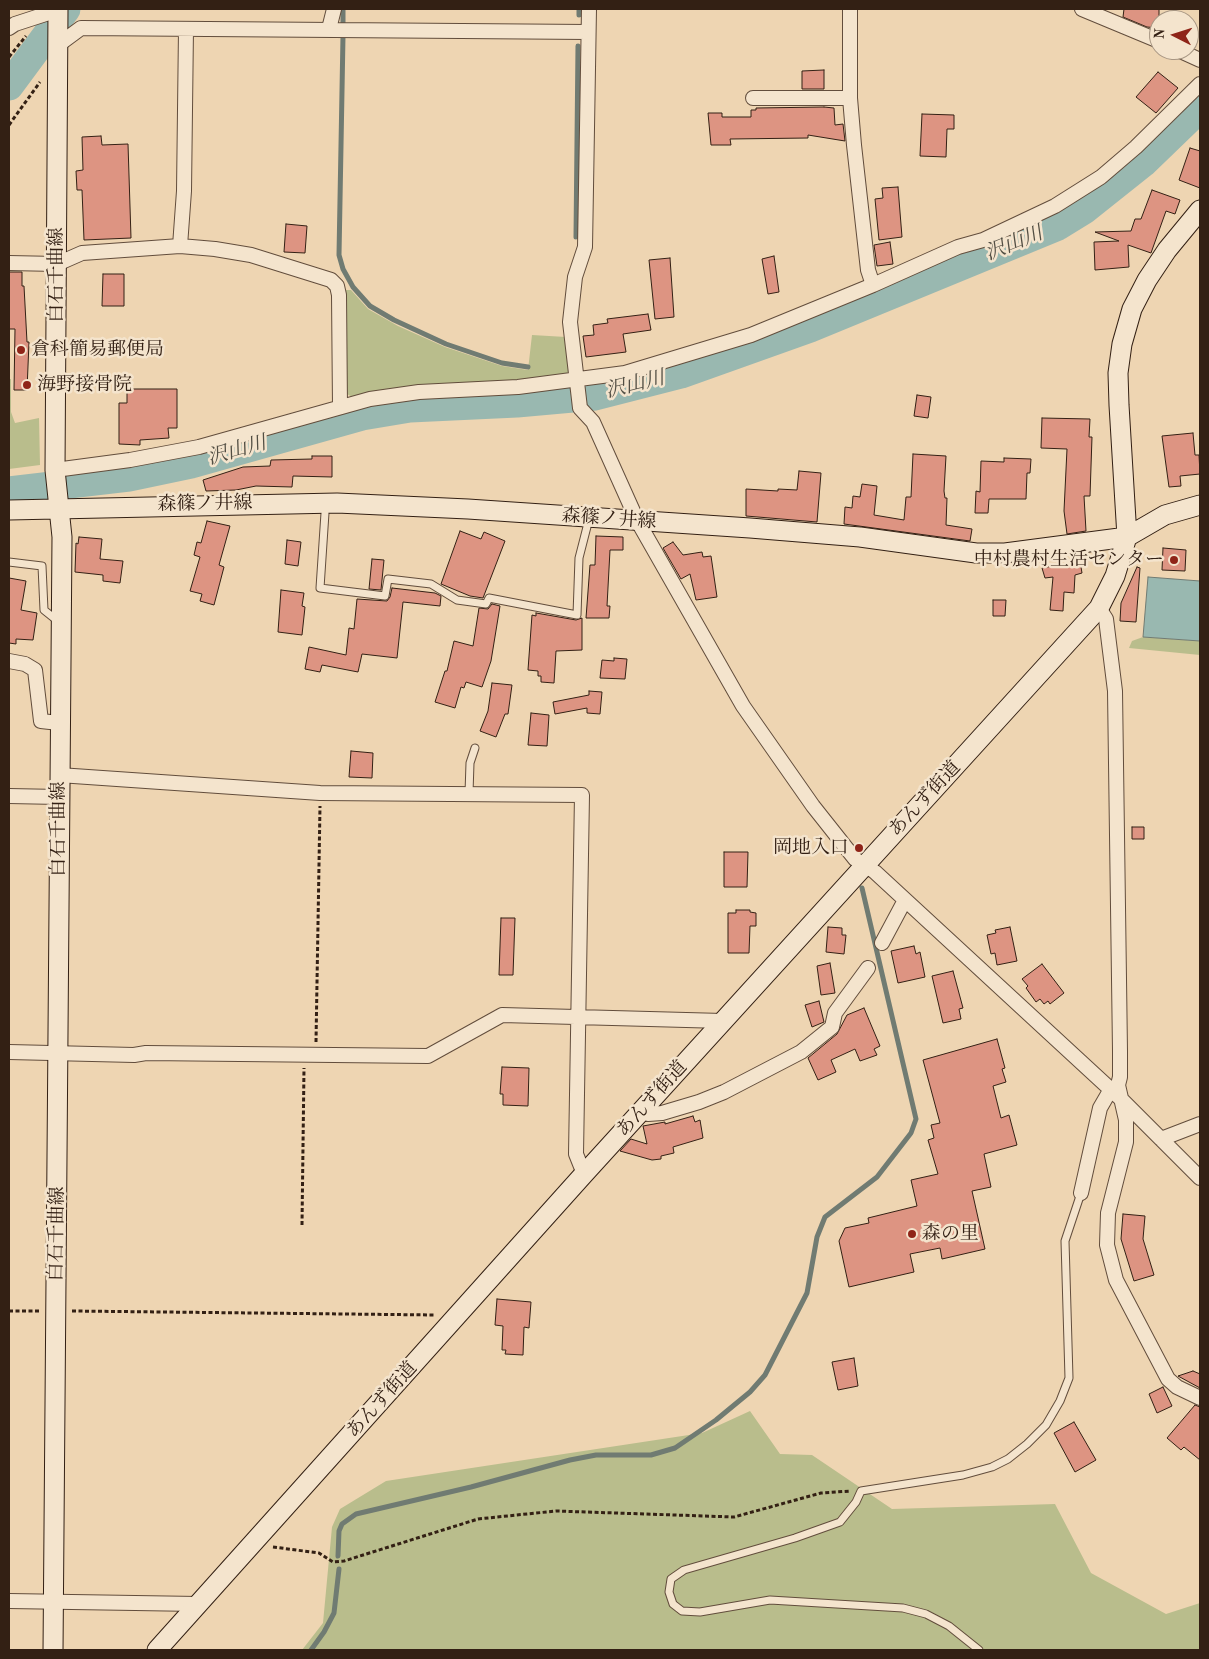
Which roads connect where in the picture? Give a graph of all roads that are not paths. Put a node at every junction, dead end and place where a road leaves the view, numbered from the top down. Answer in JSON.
{"nodes":[{"id":1,"x":334,"y":9,"type":"edge"},
{"id":2,"x":589,"y":9,"type":"edge"},
{"id":3,"x":850,"y":9,"type":"edge"},
{"id":4,"x":1082,"y":9,"type":"edge"},
{"id":5,"x":58,"y":11,"type":"edge"},
{"id":6,"x":9,"y":28,"type":"edge"},
{"id":7,"x":186,"y":29,"type":"junction"},
{"id":8,"x":329,"y":29,"type":"junction"},
{"id":9,"x":588,"y":32,"type":"junction"},
{"id":10,"x":1149,"y":37,"type":"edge"},
{"id":11,"x":58,"y":45,"type":"junction"},
{"id":12,"x":1200,"y":84,"type":"edge"},
{"id":13,"x":753,"y":98,"type":"dead end"},
{"id":14,"x":850,"y":98,"type":"junction"},
{"id":15,"x":1200,"y":210,"type":"edge"},
{"id":16,"x":180,"y":246,"type":"junction"},
{"id":17,"x":9,"y":263,"type":"edge"},
{"id":18,"x":57,"y":264,"type":"junction"},
{"id":19,"x":873,"y":285,"type":"junction"},
{"id":20,"x":578,"y":383,"type":"junction"},
{"id":21,"x":340,"y":406,"type":"junction"},
{"id":22,"x":55,"y":471,"type":"junction"},
{"id":23,"x":1200,"y":504,"type":"edge"},
{"id":24,"x":57,"y":505,"type":"junction"},
{"id":25,"x":9,"y":510,"type":"edge"},
{"id":26,"x":325,"y":513,"type":"dead end"},
{"id":27,"x":589,"y":518,"type":"junction"},
{"id":28,"x":637,"y":520,"type":"junction"},
{"id":29,"x":1127,"y":536,"type":"junction"},
{"id":30,"x":9,"y":562,"type":"edge"},
{"id":31,"x":1099,"y":608,"type":"junction"},
{"id":32,"x":61,"y":624,"type":"junction"},
{"id":33,"x":9,"y":661,"type":"edge"},
{"id":34,"x":59,"y":723,"type":"junction"},
{"id":35,"x":475,"y":748,"type":"dead end"},
{"id":36,"x":59,"y":775,"type":"junction"},
{"id":37,"x":469,"y":793,"type":"junction"},
{"id":38,"x":9,"y":796,"type":"edge"},
{"id":39,"x":59,"y":797,"type":"junction"},
{"id":40,"x":864,"y":865,"type":"junction"},
{"id":41,"x":906,"y":900,"type":"junction"},
{"id":42,"x":882,"y":943,"type":"dead end"},
{"id":43,"x":868,"y":968,"type":"dead end"},
{"id":44,"x":577,"y":1017,"type":"junction"},
{"id":45,"x":723,"y":1021,"type":"junction"},
{"id":46,"x":9,"y":1052,"type":"edge"},
{"id":47,"x":59,"y":1053,"type":"junction"},
{"id":48,"x":1116,"y":1094,"type":"junction"},
{"id":49,"x":642,"y":1111,"type":"junction"},
{"id":50,"x":1200,"y":1124,"type":"edge"},
{"id":51,"x":1161,"y":1139,"type":"junction"},
{"id":52,"x":584,"y":1174,"type":"junction"},
{"id":53,"x":1200,"y":1178,"type":"edge"},
{"id":54,"x":1081,"y":1193,"type":"joint"},
{"id":55,"x":1200,"y":1398,"type":"edge"},
{"id":56,"x":9,"y":1601,"type":"edge"},
{"id":57,"x":53,"y":1601,"type":"junction"},
{"id":58,"x":198,"y":1604,"type":"junction"},
{"id":59,"x":53,"y":1650,"type":"edge"},
{"id":60,"x":157,"y":1650,"type":"edge"},
{"id":61,"x":979,"y":1650,"type":"edge"}],
"edges":[{"from":1,"to":8,"type":"street"},
{"from":2,"to":9,"type":"street"},
{"from":3,"to":14,"type":"street"},
{"from":4,"to":10,"type":"street"},
{"from":5,"to":6,"type":"street"},
{"from":5,"to":11,"type":"main road","name":"白石千曲線"},
{"from":7,"to":8,"type":"street"},
{"from":7,"to":11,"type":"street"},
{"from":7,"to":16,"type":"street"},
{"from":8,"to":9,"type":"street"},
{"from":9,"to":20,"type":"street"},
{"from":11,"to":18,"type":"main road","name":"白石千曲線"},
{"from":12,"to":19,"type":"street"},
{"from":13,"to":14,"type":"street"},
{"from":14,"to":19,"type":"street"},
{"from":15,"to":29,"type":"main road"},
{"from":16,"to":18,"type":"street"},
{"from":16,"to":21,"type":"street"},
{"from":17,"to":18,"type":"street"},
{"from":18,"to":22,"type":"main road","name":"白石千曲線"},
{"from":19,"to":20,"type":"street"},
{"from":20,"to":21,"type":"street"},
{"from":20,"to":28,"type":"street"},
{"from":21,"to":22,"type":"street"},
{"from":22,"to":24,"type":"main road","name":"白石千曲線"},
{"from":23,"to":29,"type":"main road","name":"森篠ノ井線"},
{"from":24,"to":25,"type":"main road","name":"森篠ノ井線"},
{"from":24,"to":27,"type":"main road","name":"森篠ノ井線"},
{"from":24,"to":32,"type":"main road","name":"白石千曲線"},
{"from":26,"to":27,"type":"lane"},
{"from":27,"to":28,"type":"main road","name":"森篠ノ井線"},
{"from":28,"to":29,"type":"main road","name":"森篠ノ井線"},
{"from":28,"to":40,"type":"street"},
{"from":29,"to":31,"type":"main road","name":"あんず街道"},
{"from":30,"to":32,"type":"lane"},
{"from":31,"to":40,"type":"main road","name":"あんず街道"},
{"from":31,"to":48,"type":"street"},
{"from":32,"to":34,"type":"main road","name":"白石千曲線"},
{"from":33,"to":34,"type":"street"},
{"from":34,"to":36,"type":"main road","name":"白石千曲線"},
{"from":35,"to":37,"type":"lane"},
{"from":36,"to":37,"type":"street"},
{"from":36,"to":39,"type":"main road","name":"白石千曲線"},
{"from":37,"to":44,"type":"street"},
{"from":38,"to":39,"type":"street"},
{"from":39,"to":47,"type":"main road","name":"白石千曲線"},
{"from":40,"to":41,"type":"street"},
{"from":40,"to":45,"type":"main road","name":"あんず街道"},
{"from":41,"to":42,"type":"street"},
{"from":41,"to":48,"type":"street"},
{"from":43,"to":49,"type":"street"},
{"from":44,"to":45,"type":"street"},
{"from":44,"to":47,"type":"street"},
{"from":44,"to":52,"type":"street"},
{"from":45,"to":49,"type":"main road","name":"あんず街道"},
{"from":46,"to":47,"type":"street"},
{"from":47,"to":57,"type":"main road","name":"白石千曲線"},
{"from":48,"to":51,"type":"street"},
{"from":48,"to":54,"type":"street"},
{"from":48,"to":55,"type":"street"},
{"from":49,"to":52,"type":"main road","name":"あんず街道"},
{"from":50,"to":51,"type":"street"},
{"from":51,"to":53,"type":"street"},
{"from":52,"to":58,"type":"main road","name":"あんず街道"},
{"from":54,"to":61,"type":"lane"},
{"from":56,"to":57,"type":"street"},
{"from":57,"to":58,"type":"street"},
{"from":57,"to":59,"type":"main road","name":"白石千曲線"},
{"from":58,"to":60,"type":"main road","name":"あんず街道"}]}
